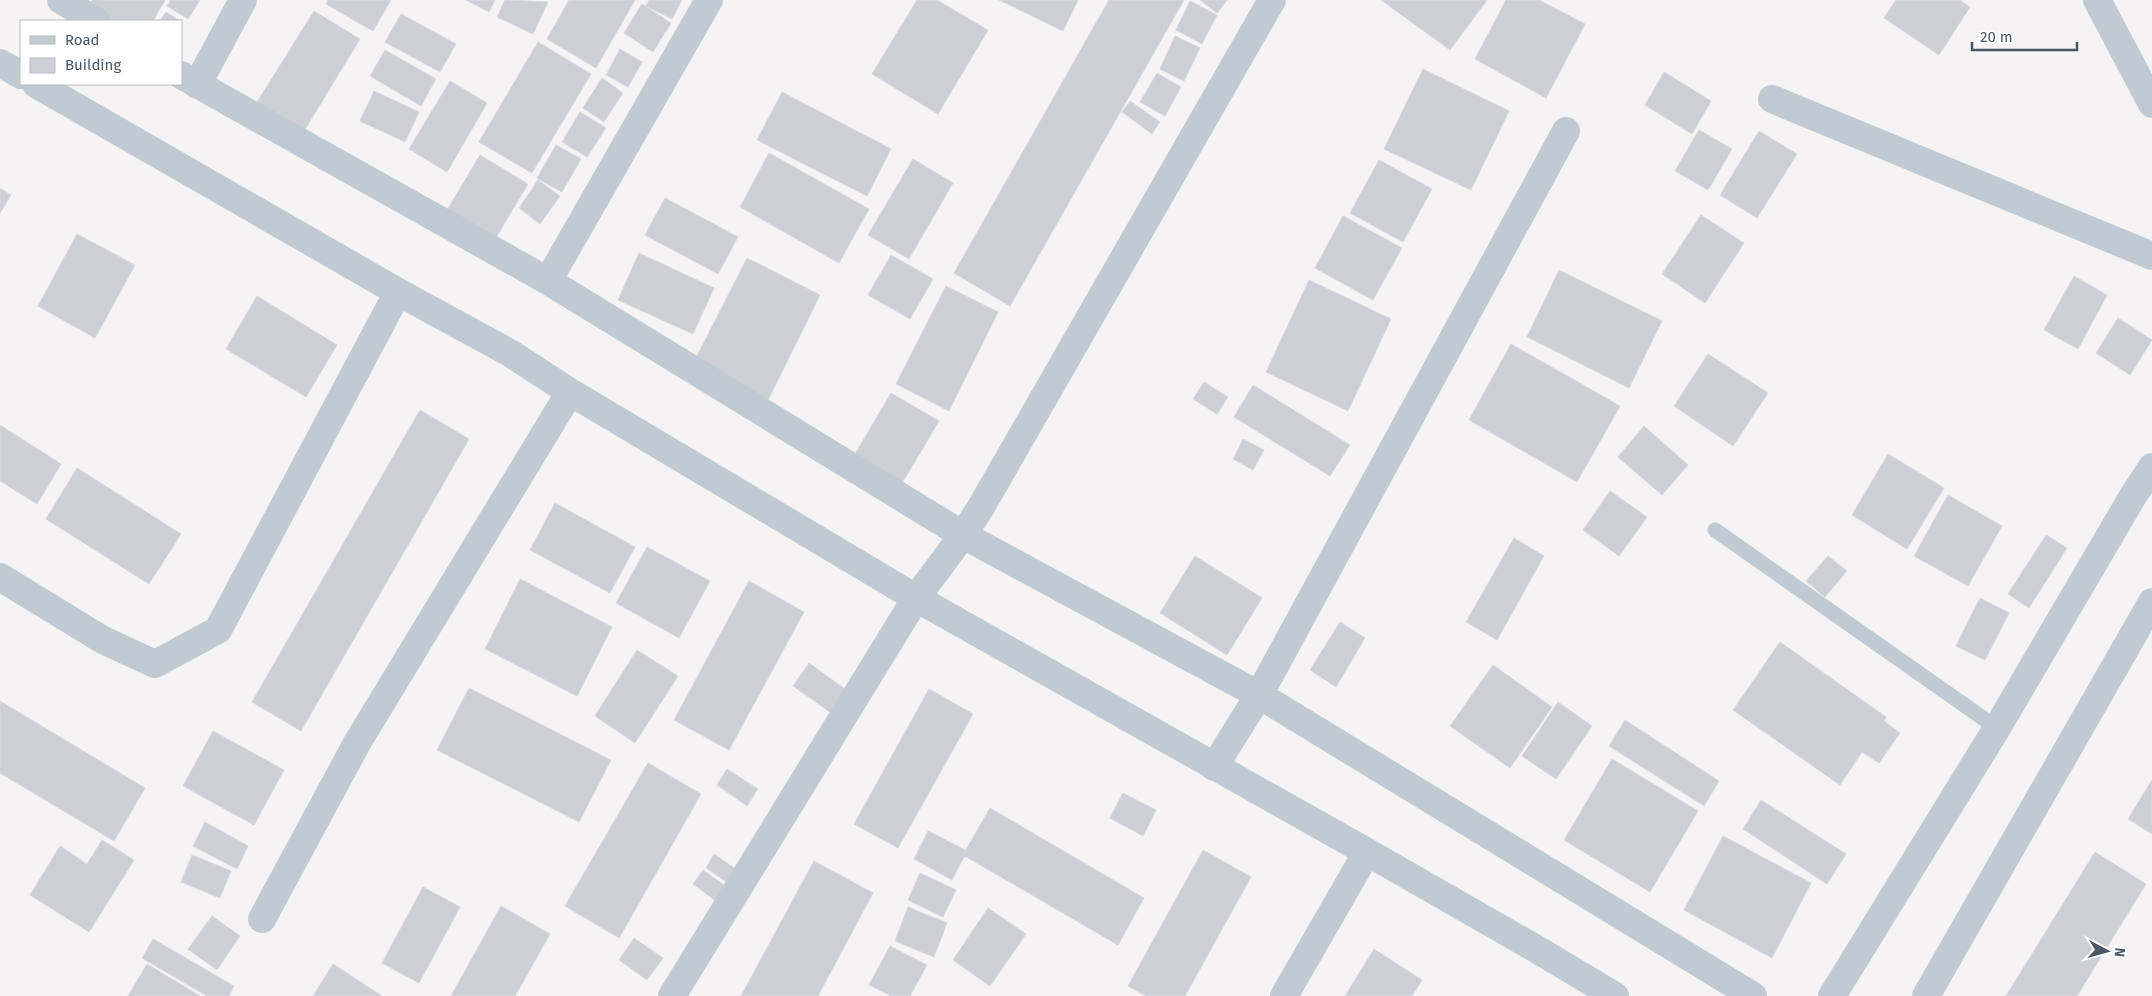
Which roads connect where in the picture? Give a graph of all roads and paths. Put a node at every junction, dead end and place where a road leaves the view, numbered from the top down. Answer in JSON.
{"nodes":[{"id":1,"x":62,"y":0,"type":"edge"},
{"id":2,"x":243,"y":0,"type":"edge"},
{"id":3,"x":709,"y":0,"type":"edge"},
{"id":4,"x":1272,"y":0,"type":"edge"},
{"id":5,"x":2097,"y":0,"type":"edge"},
{"id":6,"x":94,"y":20,"type":"edge"},
{"id":7,"x":0,"y":63,"type":"edge"},
{"id":8,"x":20,"y":74,"type":"edge"},
{"id":9,"x":189,"y":80,"type":"edge"},
{"id":10,"x":38,"y":85,"type":"edge"},
{"id":11,"x":1772,"y":99,"type":"dead end"},
{"id":12,"x":2152,"y":104,"type":"edge"},
{"id":13,"x":1566,"y":131,"type":"dead end"},
{"id":14,"x":2152,"y":256,"type":"edge"},
{"id":15,"x":548,"y":281,"type":"junction"},
{"id":16,"x":398,"y":292,"type":"junction"},
{"id":17,"x":570,"y":392,"type":"junction"},
{"id":18,"x":2152,"y":467,"type":"edge"},
{"id":19,"x":1715,"y":530,"type":"dead end"},
{"id":20,"x":963,"y":535,"type":"junction"},
{"id":21,"x":0,"y":577,"type":"edge"},
{"id":22,"x":916,"y":598,"type":"junction"},
{"id":23,"x":2152,"y":602,"type":"edge"},
{"id":24,"x":1259,"y":695,"type":"junction"},
{"id":25,"x":1997,"y":728,"type":"junction"},
{"id":26,"x":1214,"y":767,"type":"junction"},
{"id":27,"x":1367,"y":852,"type":"junction"},
{"id":28,"x":262,"y":919,"type":"dead end"},
{"id":29,"x":672,"y":996,"type":"edge"},
{"id":30,"x":1284,"y":996,"type":"edge"},
{"id":31,"x":1615,"y":996,"type":"edge"},
{"id":32,"x":1753,"y":996,"type":"edge"},
{"id":33,"x":1832,"y":996,"type":"edge"},
{"id":34,"x":1926,"y":996,"type":"edge"}],
"edges":[{"from":1,"to":6,"type":"street"},
{"from":2,"to":9,"type":"street"},
{"from":3,"to":15,"type":"street"},
{"from":4,"to":20,"type":"street"},
{"from":5,"to":12,"type":"street"},
{"from":7,"to":8,"type":"street"},
{"from":9,"to":15,"type":"street"},
{"from":10,"to":16,"type":"street"},
{"from":11,"to":14,"type":"street"},
{"from":13,"to":24,"type":"street"},
{"from":15,"to":20,"type":"street"},
{"from":16,"to":17,"type":"street"},
{"from":16,"to":21,"type":"street"},
{"from":17,"to":22,"type":"street"},
{"from":17,"to":28,"type":"street"},
{"from":18,"to":25,"type":"street"},
{"from":19,"to":25,"type":"lane"},
{"from":20,"to":22,"type":"street"},
{"from":20,"to":24,"type":"street"},
{"from":22,"to":26,"type":"street"},
{"from":22,"to":29,"type":"street"},
{"from":23,"to":34,"type":"street"},
{"from":24,"to":26,"type":"street"},
{"from":24,"to":32,"type":"street"},
{"from":25,"to":33,"type":"street"},
{"from":26,"to":27,"type":"street"},
{"from":27,"to":30,"type":"street"},
{"from":27,"to":31,"type":"street"}]}
